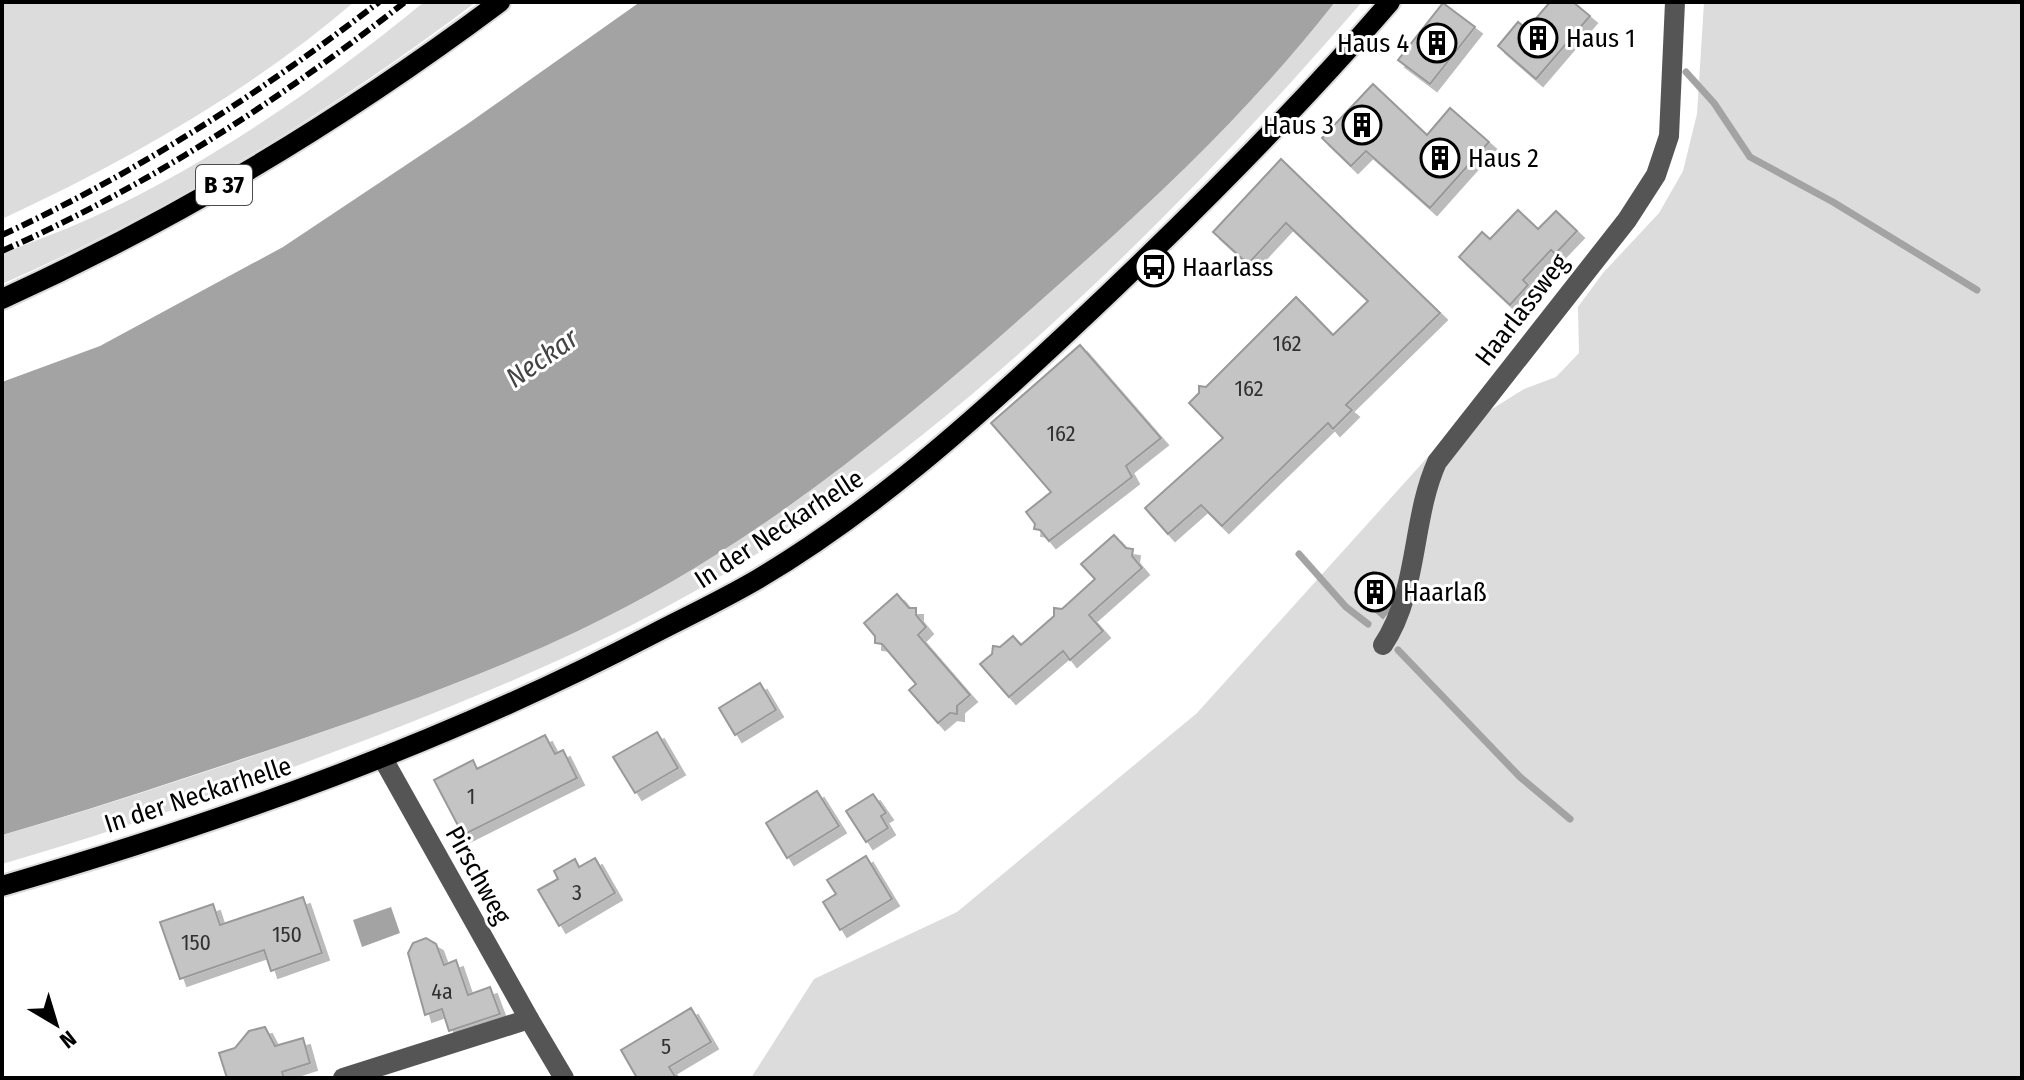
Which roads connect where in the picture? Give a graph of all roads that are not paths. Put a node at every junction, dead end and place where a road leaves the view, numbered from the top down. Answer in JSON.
{"nodes":[{"id":1,"x":500,"y":2,"type":"edge"},
{"id":2,"x":1390,"y":2,"type":"edge"},
{"id":3,"x":1675,"y":2,"type":"edge"},
{"id":4,"x":2,"y":299,"type":"edge"},
{"id":5,"x":1383,"y":645,"type":"dead end"},
{"id":6,"x":382,"y":757,"type":"junction"},
{"id":7,"x":2,"y":886,"type":"edge"},
{"id":8,"x":529,"y":1019,"type":"junction"},
{"id":9,"x":343,"y":1078,"type":"edge"},
{"id":10,"x":564,"y":1078,"type":"edge"}],
"edges":[{"from":1,"to":4,"type":"main road","number":"B 37"},
{"from":2,"to":6,"type":"main road","name":"In der Neckarhelle"},
{"from":3,"to":5,"type":"street","name":"Haarlassweg"},
{"from":6,"to":7,"type":"main road","name":"In der Neckarhelle"},
{"from":6,"to":8,"type":"street","name":"Pirschweg"},
{"from":8,"to":9,"type":"street"},
{"from":8,"to":10,"type":"street","name":"Pirschweg"}]}
